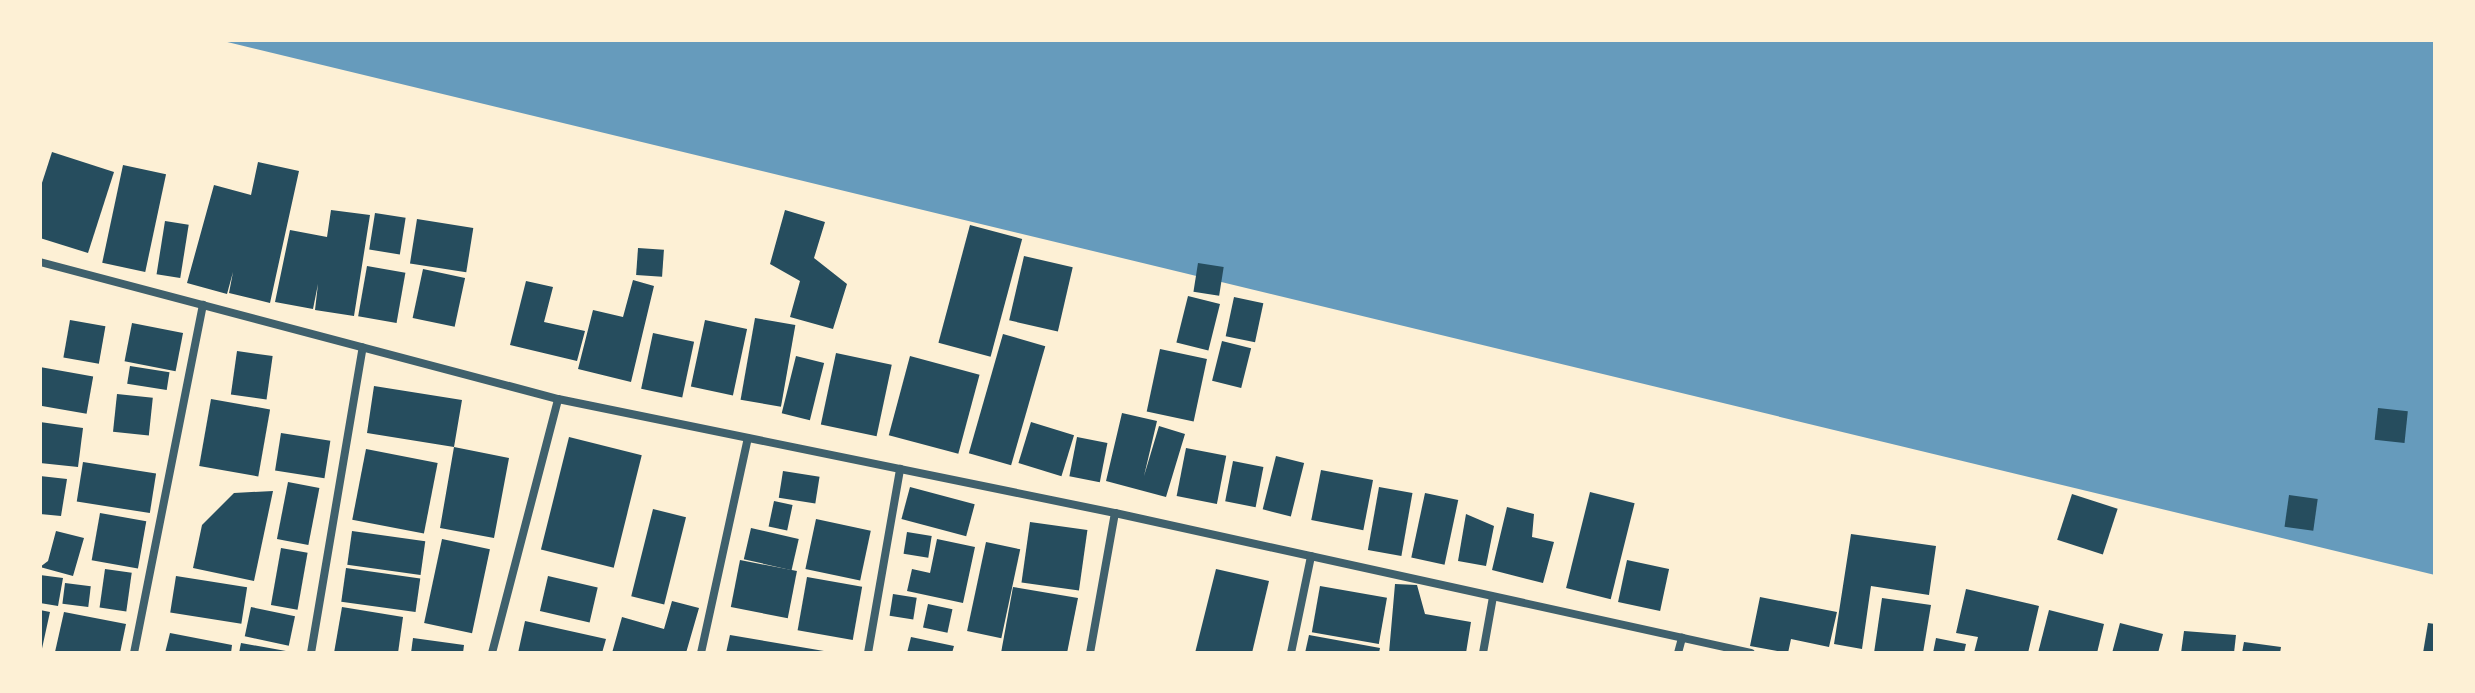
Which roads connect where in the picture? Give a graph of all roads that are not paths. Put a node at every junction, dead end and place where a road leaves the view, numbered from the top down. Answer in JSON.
{"nodes":[{"id":1,"x":40,"y":262,"type":"edge"},
{"id":2,"x":203,"y":305,"type":"junction"},
{"id":3,"x":363,"y":347,"type":"junction"},
{"id":4,"x":558,"y":399,"type":"junction"},
{"id":5,"x":748,"y":438,"type":"junction"},
{"id":6,"x":900,"y":469,"type":"junction"},
{"id":7,"x":1115,"y":513,"type":"junction"},
{"id":8,"x":1311,"y":556,"type":"junction"},
{"id":9,"x":1493,"y":597,"type":"junction"},
{"id":10,"x":1682,"y":638,"type":"junction"},
{"id":11,"x":134,"y":653,"type":"edge"},
{"id":12,"x":311,"y":653,"type":"edge"},
{"id":13,"x":492,"y":653,"type":"edge"},
{"id":14,"x":701,"y":653,"type":"edge"},
{"id":15,"x":868,"y":653,"type":"edge"},
{"id":16,"x":1090,"y":653,"type":"edge"},
{"id":17,"x":1291,"y":653,"type":"edge"},
{"id":18,"x":1483,"y":653,"type":"edge"},
{"id":19,"x":1678,"y":653,"type":"edge"},
{"id":20,"x":1751,"y":653,"type":"edge"}],
"edges":[{"from":1,"to":2,"type":"street"},
{"from":2,"to":3,"type":"street"},
{"from":2,"to":11,"type":"street"},
{"from":3,"to":4,"type":"street"},
{"from":3,"to":12,"type":"street"},
{"from":4,"to":5,"type":"street"},
{"from":4,"to":13,"type":"street"},
{"from":5,"to":6,"type":"street"},
{"from":5,"to":14,"type":"street"},
{"from":6,"to":7,"type":"street"},
{"from":6,"to":15,"type":"street"},
{"from":7,"to":8,"type":"street"},
{"from":7,"to":16,"type":"street"},
{"from":8,"to":9,"type":"street"},
{"from":8,"to":17,"type":"street"},
{"from":9,"to":10,"type":"street"},
{"from":9,"to":18,"type":"street"},
{"from":10,"to":19,"type":"street"},
{"from":10,"to":20,"type":"street"}]}
